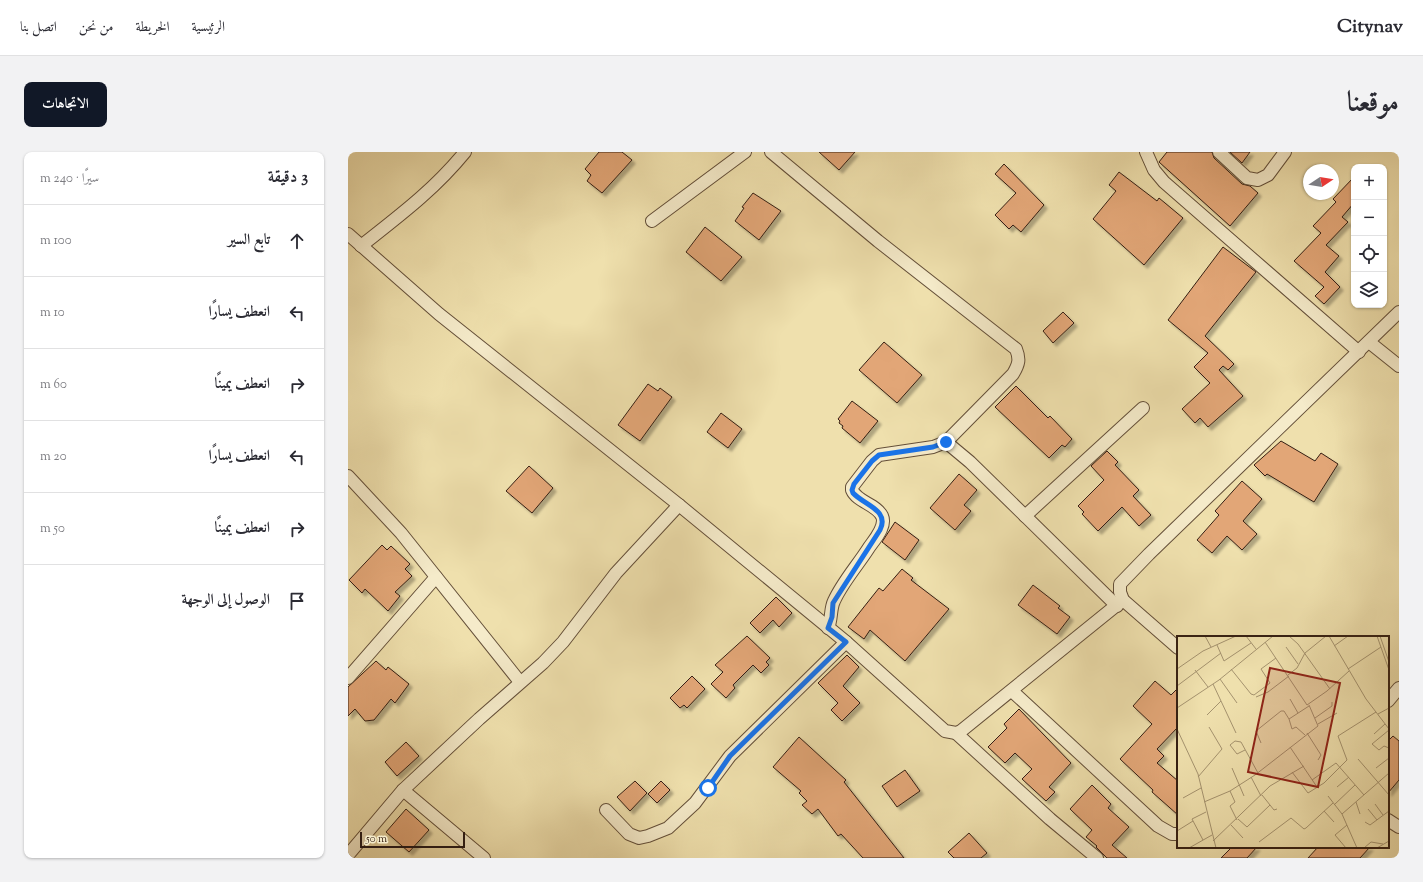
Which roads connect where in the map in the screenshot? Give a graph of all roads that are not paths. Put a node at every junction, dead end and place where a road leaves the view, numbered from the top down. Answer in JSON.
{"nodes":[{"id":1,"x":465,"y":152,"type":"edge"},
{"id":2,"x":744,"y":152,"type":"edge"},
{"id":3,"x":771,"y":152,"type":"edge"},
{"id":4,"x":1146,"y":152,"type":"edge"},
{"id":5,"x":1219,"y":152,"type":"edge"},
{"id":6,"x":1285,"y":152,"type":"edge"},
{"id":7,"x":652,"y":222,"type":"dead end"},
{"id":8,"x":348,"y":234,"type":"edge"},
{"id":9,"x":361,"y":246,"type":"junction"},
{"id":10,"x":1399,"y":312,"type":"edge"},
{"id":11,"x":1369,"y":342,"type":"junction"},
{"id":12,"x":1359,"y":352,"type":"junction"},
{"id":13,"x":1399,"y":366,"type":"edge"},
{"id":14,"x":1143,"y":408,"type":"dead end"},
{"id":15,"x":946,"y":442,"type":"junction"},
{"id":16,"x":348,"y":476,"type":"edge"},
{"id":17,"x":679,"y":505,"type":"junction"},
{"id":18,"x":1025,"y":516,"type":"junction"},
{"id":19,"x":436,"y":577,"type":"junction"},
{"id":20,"x":1120,"y":603,"type":"junction"},
{"id":21,"x":828,"y":628,"type":"junction"},
{"id":22,"x":846,"y":642,"type":"junction"},
{"id":23,"x":1177,"y":647,"type":"edge"},
{"id":24,"x":348,"y":678,"type":"edge"},
{"id":25,"x":520,"y":682,"type":"junction"},
{"id":26,"x":1399,"y":688,"type":"edge"},
{"id":27,"x":1012,"y":691,"type":"junction"},
{"id":28,"x":1389,"y":700,"type":"edge"},
{"id":29,"x":956,"y":733,"type":"junction"},
{"id":30,"x":403,"y":790,"type":"junction"},
{"id":31,"x":606,"y":810,"type":"dead end"},
{"id":32,"x":1389,"y":821,"type":"edge"},
{"id":33,"x":1399,"y":827,"type":"edge"},
{"id":34,"x":1177,"y":834,"type":"edge"},
{"id":35,"x":348,"y":855,"type":"edge"},
{"id":36,"x":484,"y":858,"type":"edge"},
{"id":37,"x":1097,"y":858,"type":"edge"}],
"edges":[{"from":1,"to":9,"type":"street"},
{"from":2,"to":7,"type":"street"},
{"from":3,"to":15,"type":"street"},
{"from":4,"to":12,"type":"street"},
{"from":5,"to":6,"type":"street"},
{"from":8,"to":9,"type":"street"},
{"from":9,"to":17,"type":"street"},
{"from":10,"to":11,"type":"street"},
{"from":11,"to":12,"type":"street"},
{"from":11,"to":13,"type":"street"},
{"from":12,"to":20,"type":"street"},
{"from":14,"to":18,"type":"street"},
{"from":15,"to":18,"type":"street"},
{"from":15,"to":21,"type":"street"},
{"from":16,"to":19,"type":"street"},
{"from":17,"to":21,"type":"street"},
{"from":17,"to":25,"type":"street"},
{"from":18,"to":20,"type":"street"},
{"from":19,"to":24,"type":"street"},
{"from":19,"to":25,"type":"street"},
{"from":20,"to":23,"type":"street"},
{"from":20,"to":27,"type":"street"},
{"from":21,"to":22,"type":"street"},
{"from":22,"to":29,"type":"street"},
{"from":22,"to":31,"type":"street"},
{"from":25,"to":30,"type":"street"},
{"from":26,"to":28,"type":"street"},
{"from":27,"to":29,"type":"street"},
{"from":27,"to":34,"type":"street"},
{"from":29,"to":37,"type":"street"},
{"from":30,"to":35,"type":"street"},
{"from":30,"to":36,"type":"street"},
{"from":32,"to":33,"type":"street"}]}
